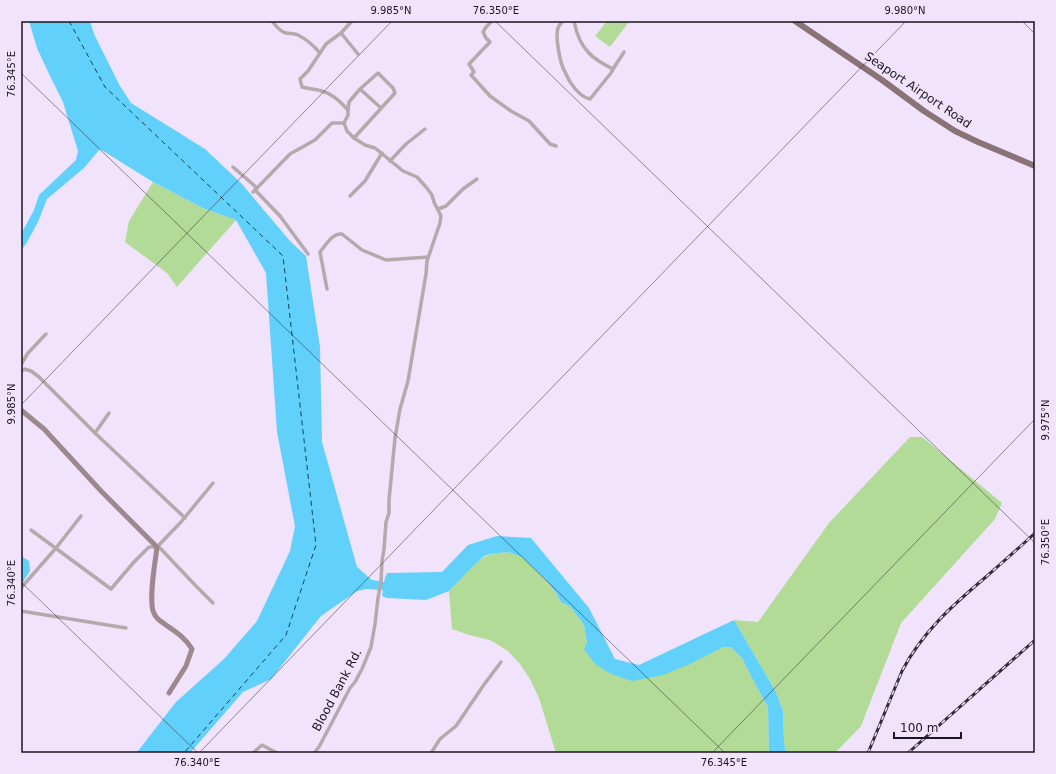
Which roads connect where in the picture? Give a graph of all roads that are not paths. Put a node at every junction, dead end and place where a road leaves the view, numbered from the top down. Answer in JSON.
{"nodes":[{"id":1,"x":272,"y":21,"type":"edge"},
{"id":2,"x":352,"y":21,"type":"edge"},
{"id":3,"x":492,"y":21,"type":"edge"},
{"id":4,"x":563,"y":21,"type":"edge"},
{"id":5,"x":574,"y":21,"type":"edge"},
{"id":6,"x":795,"y":21,"type":"edge"},
{"id":7,"x":341,"y":33,"type":"junction"},
{"id":8,"x":624,"y":52,"type":"dead end"},
{"id":9,"x":320,"y":53,"type":"junction"},
{"id":10,"x":358,"y":54,"type":"dead end"},
{"id":11,"x":613,"y":70,"type":"junction"},
{"id":12,"x":360,"y":89,"type":"junction"},
{"id":13,"x":381,"y":108,"type":"junction"},
{"id":14,"x":348,"y":110,"type":"junction"},
{"id":15,"x":344,"y":122,"type":"junction"},
{"id":16,"x":425,"y":129,"type":"dead end"},
{"id":17,"x":354,"y":138,"type":"junction"},
{"id":18,"x":556,"y":146,"type":"dead end"},
{"id":19,"x":382,"y":153,"type":"junction"},
{"id":20,"x":390,"y":161,"type":"junction"},
{"id":21,"x":1035,"y":166,"type":"edge"},
{"id":22,"x":233,"y":167,"type":"dead end"},
{"id":23,"x":477,"y":179,"type":"dead end"},
{"id":24,"x":255,"y":190,"type":"junction"},
{"id":25,"x":350,"y":196,"type":"dead end"},
{"id":26,"x":438,"y":209,"type":"junction"},
{"id":27,"x":308,"y":254,"type":"dead end"},
{"id":28,"x":428,"y":257,"type":"junction"},
{"id":29,"x":327,"y":289,"type":"dead end"},
{"id":30,"x":46,"y":334,"type":"dead end"},
{"id":31,"x":22,"y":362,"type":"edge"},
{"id":32,"x":24,"y":369,"type":"junction"},
{"id":33,"x":21,"y":372,"type":"edge"},
{"id":34,"x":21,"y":410,"type":"edge"},
{"id":35,"x":109,"y":413,"type":"dead end"},
{"id":36,"x":95,"y":434,"type":"junction"},
{"id":37,"x":213,"y":483,"type":"dead end"},
{"id":38,"x":81,"y":516,"type":"dead end"},
{"id":39,"x":185,"y":518,"type":"junction"},
{"id":40,"x":31,"y":530,"type":"dead end"},
{"id":41,"x":158,"y":547,"type":"junction"},
{"id":42,"x":56,"y":548,"type":"junction"},
{"id":43,"x":21,"y":588,"type":"edge"},
{"id":44,"x":213,"y":603,"type":"dead end"},
{"id":45,"x":21,"y":611,"type":"edge"},
{"id":46,"x":126,"y":628,"type":"dead end"},
{"id":47,"x":501,"y":662,"type":"dead end"},
{"id":48,"x":169,"y":693,"type":"dead end"},
{"id":49,"x":253,"y":753,"type":"edge"},
{"id":50,"x":277,"y":753,"type":"edge"},
{"id":51,"x":314,"y":753,"type":"edge"},
{"id":52,"x":431,"y":753,"type":"edge"}],
"edges":[{"from":1,"to":9,"type":"street"},
{"from":2,"to":7,"type":"street"},
{"from":3,"to":18,"type":"street"},
{"from":4,"to":11,"type":"street"},
{"from":5,"to":11,"type":"street"},
{"from":6,"to":21,"type":"main road","name":"Seaport Airport Road"},
{"from":7,"to":9,"type":"street"},
{"from":7,"to":10,"type":"street"},
{"from":8,"to":11,"type":"street"},
{"from":9,"to":14,"type":"street"},
{"from":12,"to":13,"type":"street"},
{"from":12,"to":13,"type":"street"},
{"from":12,"to":14,"type":"street"},
{"from":13,"to":17,"type":"street"},
{"from":14,"to":15,"type":"street"},
{"from":15,"to":17,"type":"street"},
{"from":15,"to":24,"type":"street"},
{"from":16,"to":20,"type":"street"},
{"from":17,"to":19,"type":"street"},
{"from":19,"to":20,"type":"street"},
{"from":19,"to":25,"type":"street"},
{"from":20,"to":26,"type":"street"},
{"from":22,"to":24,"type":"street"},
{"from":23,"to":26,"type":"street"},
{"from":24,"to":27,"type":"street"},
{"from":26,"to":28,"type":"street","name":"Blood Bank Rd."},
{"from":28,"to":29,"type":"street"},
{"from":28,"to":51,"type":"street","name":"Blood Bank Rd."},
{"from":30,"to":31,"type":"street"},
{"from":31,"to":32,"type":"street"},
{"from":32,"to":33,"type":"street"},
{"from":32,"to":36,"type":"street"},
{"from":34,"to":41,"type":"main road"},
{"from":35,"to":36,"type":"street"},
{"from":36,"to":39,"type":"street"},
{"from":37,"to":39,"type":"street"},
{"from":38,"to":42,"type":"street"},
{"from":39,"to":41,"type":"street"},
{"from":40,"to":42,"type":"street"},
{"from":41,"to":42,"type":"street"},
{"from":41,"to":44,"type":"street"},
{"from":41,"to":48,"type":"main road"},
{"from":42,"to":43,"type":"street"},
{"from":45,"to":46,"type":"street"},
{"from":47,"to":52,"type":"street"},
{"from":49,"to":50,"type":"street"}]}
